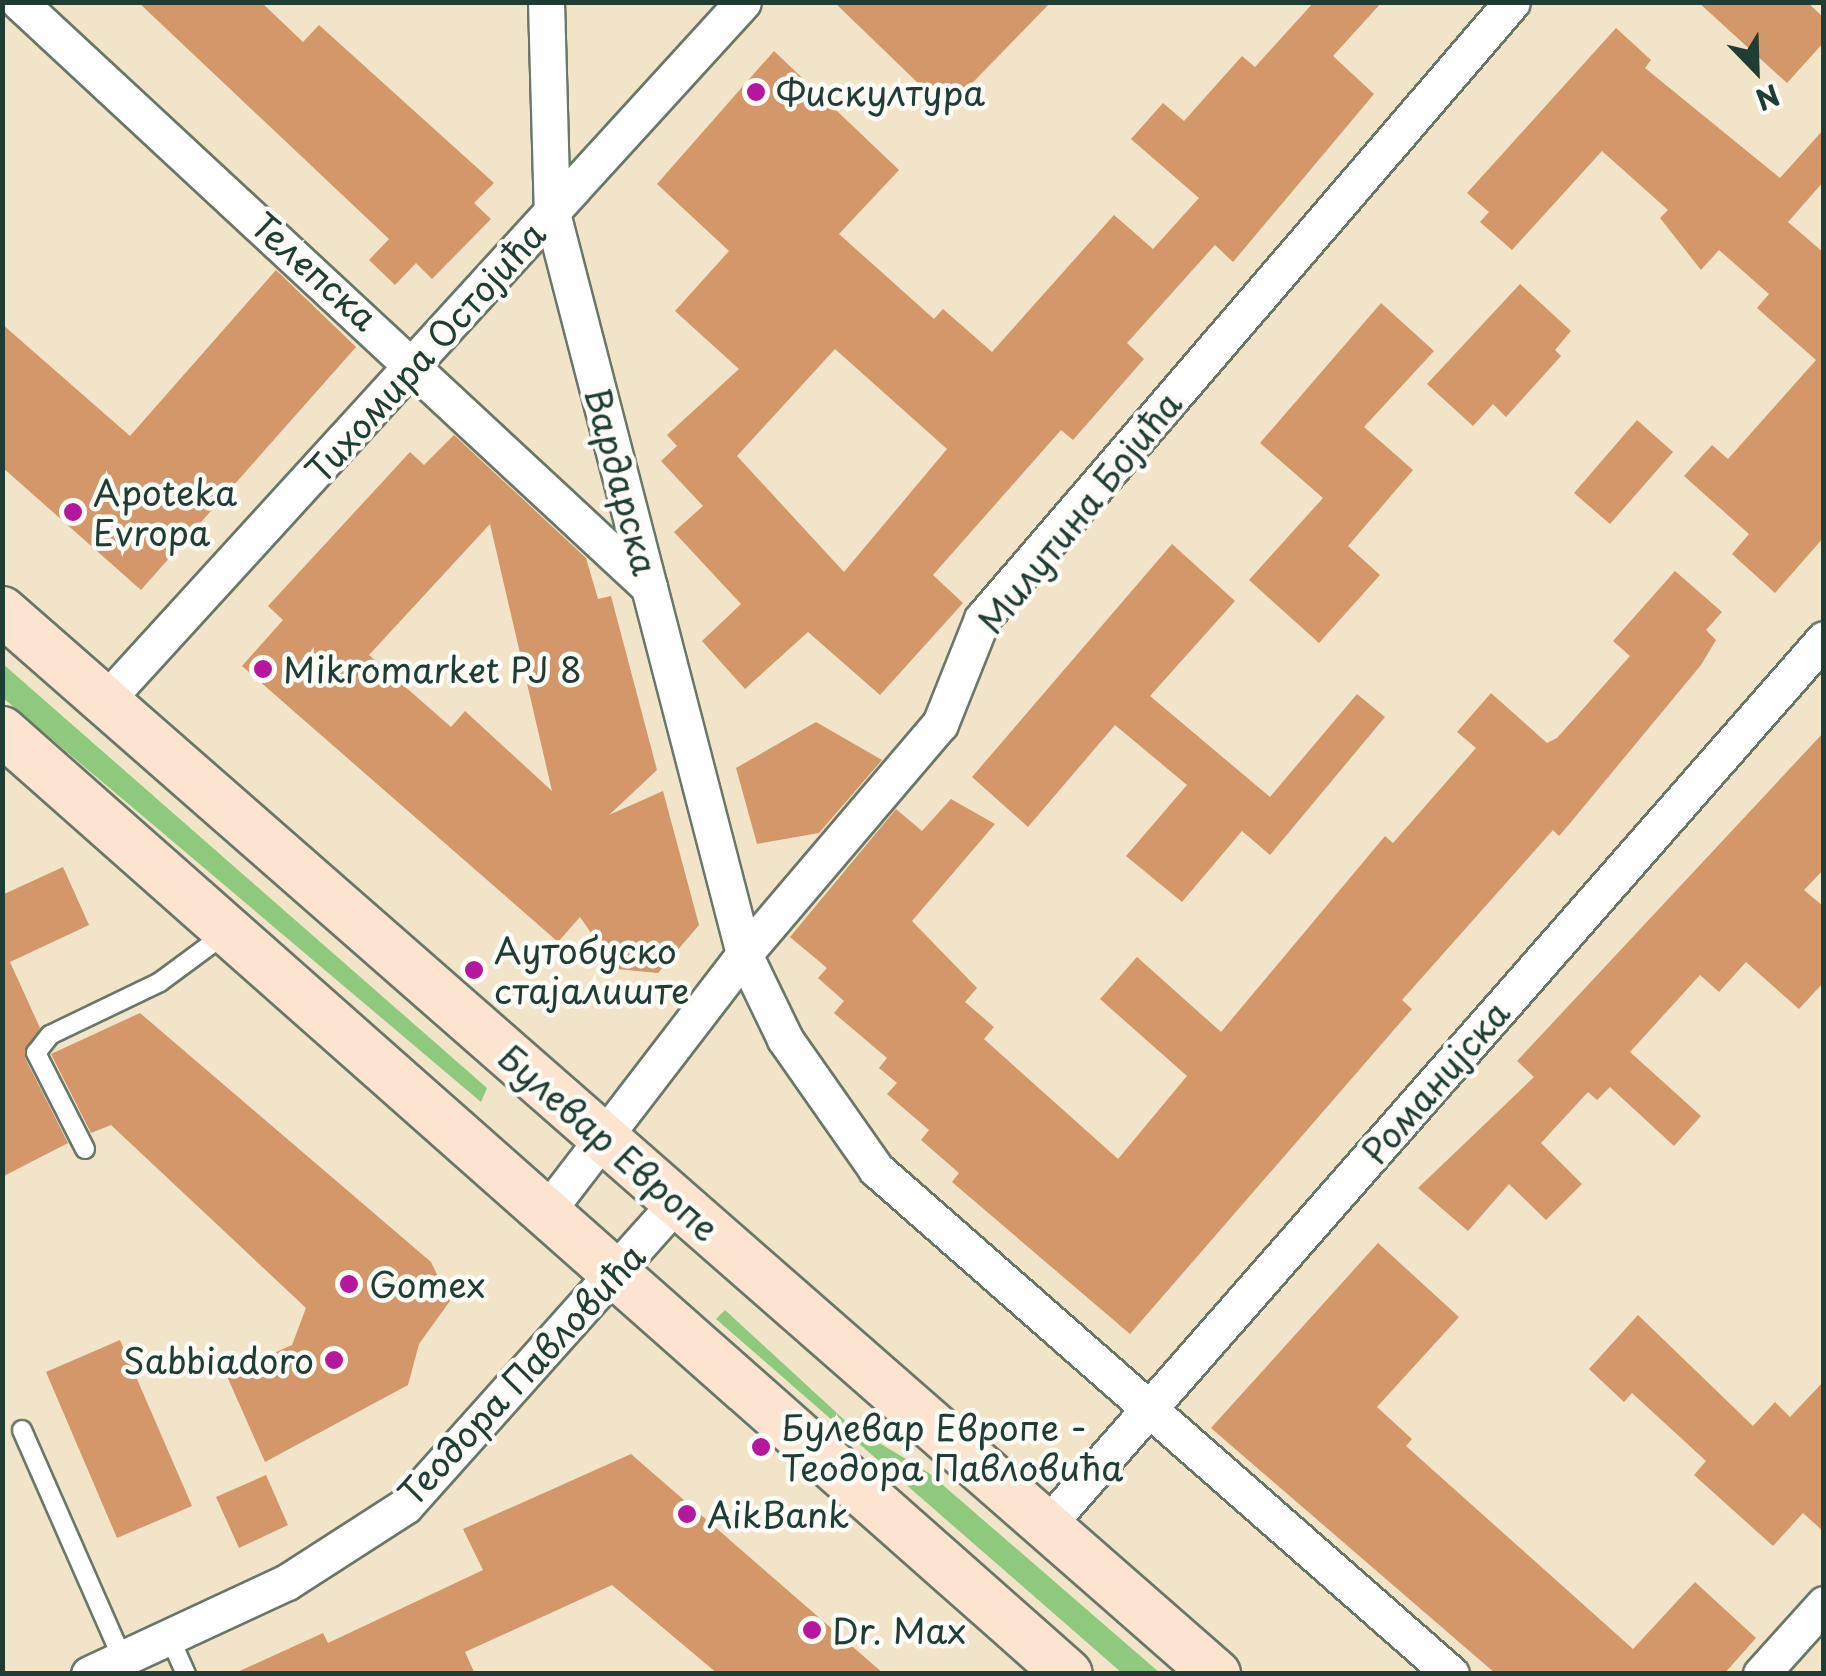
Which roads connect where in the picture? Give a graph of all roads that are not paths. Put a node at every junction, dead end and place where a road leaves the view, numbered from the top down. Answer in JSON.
{"nodes":[{"id":1,"x":19,"y":2,"type":"edge"},
{"id":2,"x":546,"y":2,"type":"edge"},
{"id":3,"x":743,"y":2,"type":"edge"},
{"id":4,"x":1512,"y":2,"type":"edge"},
{"id":5,"x":552,"y":213,"type":"junction"},
{"id":6,"x":414,"y":362,"type":"junction"},
{"id":7,"x":650,"y":588,"type":"junction"},
{"id":8,"x":2,"y":611,"type":"edge"},
{"id":9,"x":1824,"y":639,"type":"edge"},
{"id":10,"x":105,"y":700,"type":"junction"},
{"id":11,"x":2,"y":731,"type":"edge"},
{"id":12,"x":229,"y":930,"type":"junction"},
{"id":13,"x":744,"y":954,"type":"junction"},
{"id":14,"x":604,"y":1137,"type":"junction"},
{"id":15,"x":85,"y":1149,"type":"dead end"},
{"id":16,"x":678,"y":1201,"type":"junction"},
{"id":17,"x":548,"y":1210,"type":"junction"},
{"id":18,"x":618,"y":1272,"type":"junction"},
{"id":19,"x":1150,"y":1408,"type":"junction"},
{"id":20,"x":22,"y":1430,"type":"dead end"},
{"id":21,"x":1047,"y":1525,"type":"junction"},
{"id":22,"x":1824,"y":1604,"type":"edge"},
{"id":23,"x":169,"y":1636,"type":"junction"},
{"id":24,"x":122,"y":1658,"type":"junction"},
{"id":25,"x":89,"y":1674,"type":"edge"},
{"id":26,"x":186,"y":1674,"type":"edge"},
{"id":27,"x":1068,"y":1674,"type":"edge"},
{"id":28,"x":1216,"y":1674,"type":"edge"},
{"id":29,"x":1451,"y":1674,"type":"edge"},
{"id":30,"x":1762,"y":1674,"type":"edge"}],
"edges":[{"from":1,"to":6,"type":"street","name":"Телепска"},
{"from":2,"to":5,"type":"street","name":"Вардарска"},
{"from":3,"to":5,"type":"street","name":"Тихомира Остојића"},
{"from":4,"to":13,"type":"street","name":"Милутина Бојића"},
{"from":5,"to":6,"type":"street","name":"Тихомира Остојића"},
{"from":5,"to":7,"type":"street","name":"Вардарска"},
{"from":6,"to":7,"type":"street","name":"Телепска"},
{"from":6,"to":10,"type":"street","name":"Тихомира Остојића"},
{"from":7,"to":13,"type":"street","name":"Вардарска"},
{"from":8,"to":10,"type":"main road","name":"Булевар Европе"},
{"from":9,"to":19,"type":"street","name":"Романијска"},
{"from":10,"to":14,"type":"main road","name":"Булевар Европе"},
{"from":11,"to":12,"type":"main road"},
{"from":12,"to":15,"type":"lane"},
{"from":12,"to":17,"type":"main road"},
{"from":13,"to":14,"type":"street","name":"Милутина Бојића"},
{"from":13,"to":19,"type":"street"},
{"from":14,"to":16,"type":"main road","name":"Булевар Европе"},
{"from":14,"to":17,"type":"street","name":"Милутина Бојића"},
{"from":16,"to":18,"type":"street","name":"Теодора Павловића"},
{"from":16,"to":21,"type":"main road","name":"Булевар Европе"},
{"from":17,"to":18,"type":"main road"},
{"from":18,"to":23,"type":"street","name":"Теодора Павловића"},
{"from":18,"to":27,"type":"main road"},
{"from":19,"to":21,"type":"street","name":"Романијска"},
{"from":19,"to":29,"type":"street"},
{"from":20,"to":24,"type":"lane"},
{"from":21,"to":28,"type":"main road","name":"Булевар Европе"},
{"from":22,"to":30,"type":"street"},
{"from":23,"to":24,"type":"street","name":"Теодора Павловића"},
{"from":23,"to":26,"type":"lane"},
{"from":24,"to":25,"type":"street","name":"Теодора Павловића"}]}
